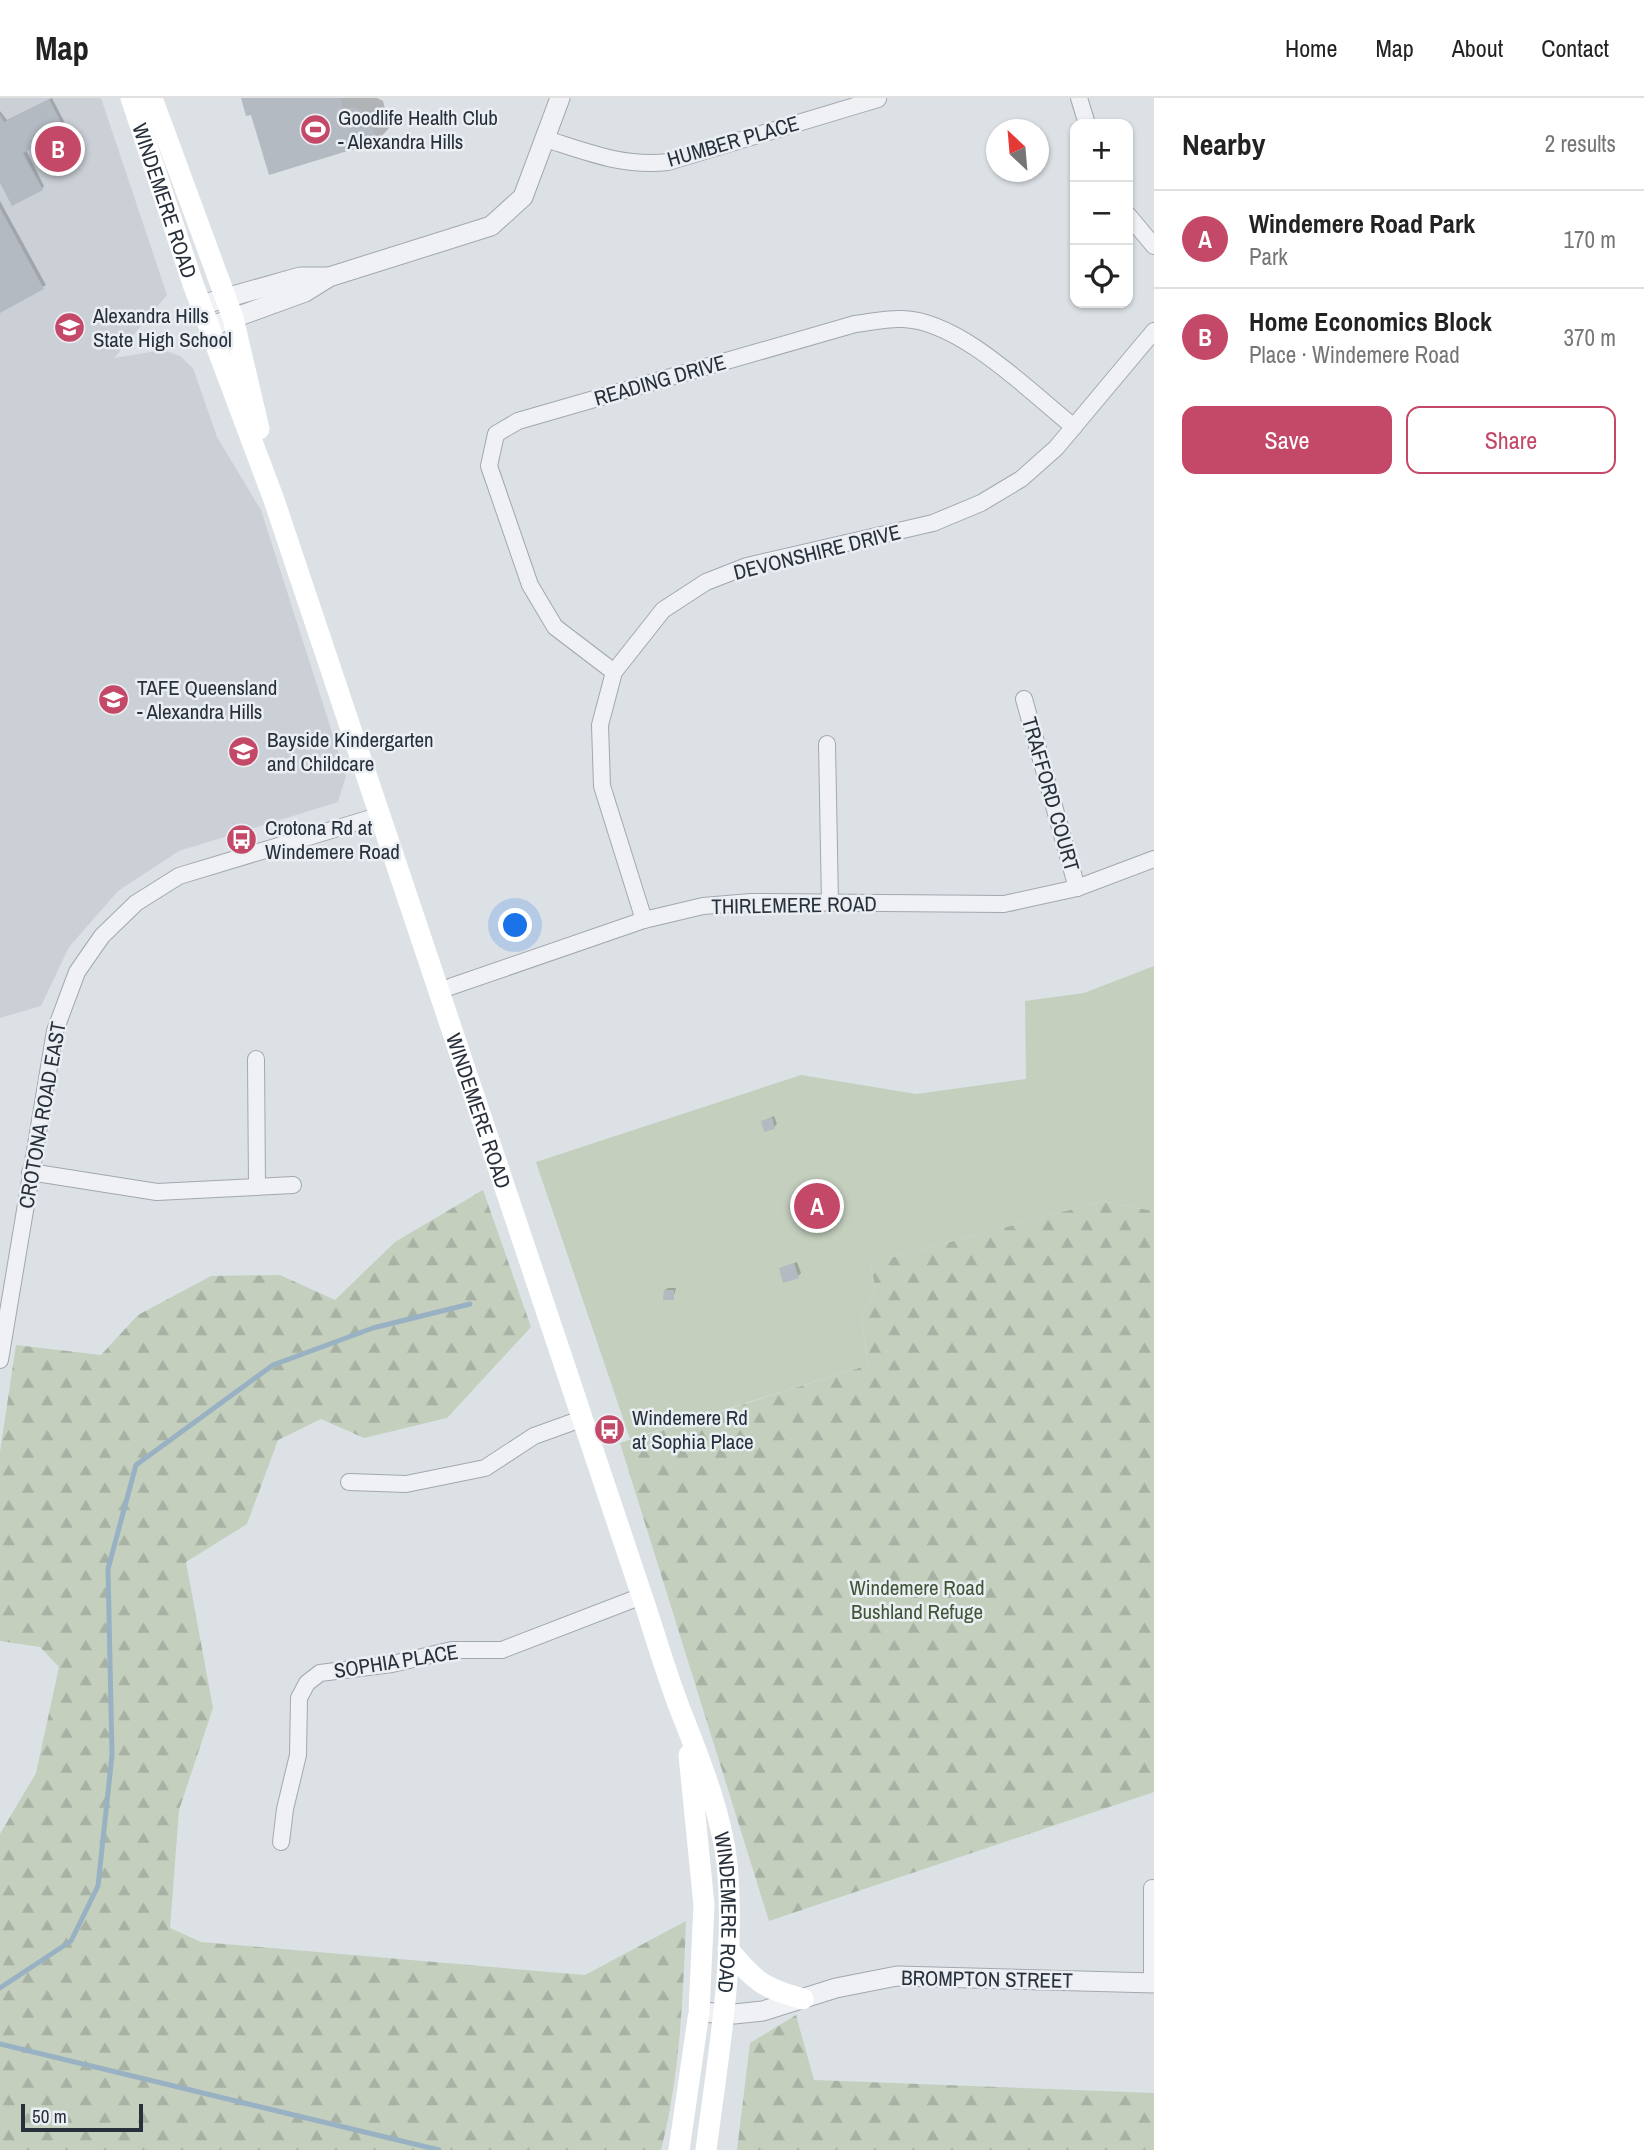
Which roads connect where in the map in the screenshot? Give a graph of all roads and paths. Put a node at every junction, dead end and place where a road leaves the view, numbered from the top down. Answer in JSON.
{"nodes":[{"id":1,"x":131,"y":98,"type":"edge"},
{"id":2,"x":152,"y":98,"type":"edge"},
{"id":3,"x":560,"y":98,"type":"edge"},
{"id":4,"x":1079,"y":98,"type":"edge"},
{"id":5,"x":878,"y":99,"type":"edge"},
{"id":6,"x":1085,"y":119,"type":"edge"},
{"id":7,"x":546,"y":139,"type":"junction"},
{"id":8,"x":1133,"y":221,"type":"edge"},
{"id":9,"x":1154,"y":246,"type":"edge"},
{"id":10,"x":329,"y":277,"type":"junction"},
{"id":11,"x":225,"y":297,"type":"junction"},
{"id":12,"x":201,"y":306,"type":"junction"},
{"id":13,"x":233,"y":318,"type":"junction"},
{"id":14,"x":209,"y":327,"type":"junction"},
{"id":15,"x":1154,"y":331,"type":"edge"},
{"id":16,"x":1074,"y":427,"type":"junction"},
{"id":17,"x":274,"y":500,"type":"junction"},
{"id":18,"x":614,"y":672,"type":"junction"},
{"id":19,"x":1024,"y":699,"type":"dead end"},
{"id":20,"x":827,"y":744,"type":"dead end"},
{"id":21,"x":381,"y":815,"type":"junction"},
{"id":22,"x":1154,"y":859,"type":"edge"},
{"id":23,"x":1077,"y":888,"type":"junction"},
{"id":24,"x":830,"y":903,"type":"junction"},
{"id":25,"x":643,"y":920,"type":"junction"},
{"id":26,"x":441,"y":990,"type":"junction"},
{"id":27,"x":256,"y":1059,"type":"dead end"},
{"id":28,"x":30,"y":1172,"type":"junction"},
{"id":29,"x":293,"y":1185,"type":"dead end"},
{"id":30,"x":257,"y":1187,"type":"junction"},
{"id":31,"x":7,"y":1277,"type":"edge"},
{"id":32,"x":0,"y":1360,"type":"edge"},
{"id":33,"x":584,"y":1418,"type":"junction"},
{"id":34,"x":349,"y":1482,"type":"dead end"},
{"id":35,"x":642,"y":1596,"type":"junction"},
{"id":36,"x":685,"y":1721,"type":"junction"},
{"id":37,"x":282,"y":1842,"type":"dead end"},
{"id":38,"x":1152,"y":1888,"type":"edge"},
{"id":39,"x":728,"y":1949,"type":"junction"},
{"id":40,"x":1153,"y":1983,"type":"edge"},
{"id":41,"x":803,"y":1999,"type":"junction"},
{"id":42,"x":699,"y":2012,"type":"junction"},
{"id":43,"x":723,"y":2014,"type":"junction"},
{"id":44,"x":679,"y":2150,"type":"edge"},
{"id":45,"x":706,"y":2150,"type":"edge"}],
"edges":[{"from":1,"to":12,"type":"main road","name":"WINDEMERE ROAD"},
{"from":2,"to":11,"type":"main road","name":"WINDEMERE ROAD"},
{"from":3,"to":7,"type":"street"},
{"from":4,"to":6,"type":"street"},
{"from":5,"to":7,"type":"street","name":"HUMBER PLACE"},
{"from":7,"to":10,"type":"street"},
{"from":8,"to":9,"type":"street"},
{"from":10,"to":11,"type":"street"},
{"from":10,"to":13,"type":"street"},
{"from":11,"to":12,"type":"street"},
{"from":11,"to":13,"type":"main road","name":"WINDEMERE ROAD"},
{"from":12,"to":14,"type":"main road","name":"WINDEMERE ROAD"},
{"from":13,"to":14,"type":"street"},
{"from":13,"to":17,"type":"main road","name":"WINDEMERE ROAD"},
{"from":14,"to":17,"type":"main road","name":"WINDEMERE ROAD"},
{"from":15,"to":16,"type":"street","name":"DEVONSHIRE DRIVE"},
{"from":16,"to":18,"type":"street","name":"DEVONSHIRE DRIVE"},
{"from":16,"to":18,"type":"street","name":"READING DRIVE"},
{"from":17,"to":21,"type":"main road","name":"WINDEMERE ROAD"},
{"from":18,"to":25,"type":"street","name":"DEVONSHIRE DRIVE"},
{"from":19,"to":23,"type":"street","name":"TRAFFORD COURT"},
{"from":20,"to":24,"type":"street"},
{"from":21,"to":26,"type":"main road","name":"WINDEMERE ROAD"},
{"from":21,"to":28,"type":"street","name":"CROTONA ROAD EAST"},
{"from":22,"to":23,"type":"street","name":"THIRLEMERE ROAD"},
{"from":23,"to":24,"type":"street","name":"THIRLEMERE ROAD"},
{"from":24,"to":25,"type":"street","name":"THIRLEMERE ROAD"},
{"from":25,"to":26,"type":"street","name":"THIRLEMERE ROAD"},
{"from":26,"to":33,"type":"main road","name":"WINDEMERE ROAD"},
{"from":27,"to":30,"type":"street"},
{"from":28,"to":30,"type":"street"},
{"from":28,"to":31,"type":"street","name":"CROTONA ROAD EAST"},
{"from":29,"to":30,"type":"street"},
{"from":31,"to":32,"type":"street","name":"CROTONA ROAD EAST"},
{"from":33,"to":34,"type":"street"},
{"from":33,"to":35,"type":"main road","name":"WINDEMERE ROAD"},
{"from":35,"to":36,"type":"main road","name":"WINDEMERE ROAD"},
{"from":35,"to":37,"type":"street","name":"SOPHIA PLACE"},
{"from":36,"to":39,"type":"main road","name":"WINDEMERE ROAD"},
{"from":36,"to":42,"type":"main road","name":"WINDEMERE ROAD"},
{"from":38,"to":40,"type":"street"},
{"from":39,"to":41,"type":"main road"},
{"from":39,"to":43,"type":"main road","name":"WINDEMERE ROAD"},
{"from":40,"to":41,"type":"street","name":"BROMPTON STREET"},
{"from":41,"to":43,"type":"street","name":"BROMPTON STREET"},
{"from":42,"to":43,"type":"street","name":"BROMPTON STREET"},
{"from":42,"to":44,"type":"main road","name":"WINDEMERE ROAD"},
{"from":43,"to":45,"type":"main road","name":"WINDEMERE ROAD"}]}
